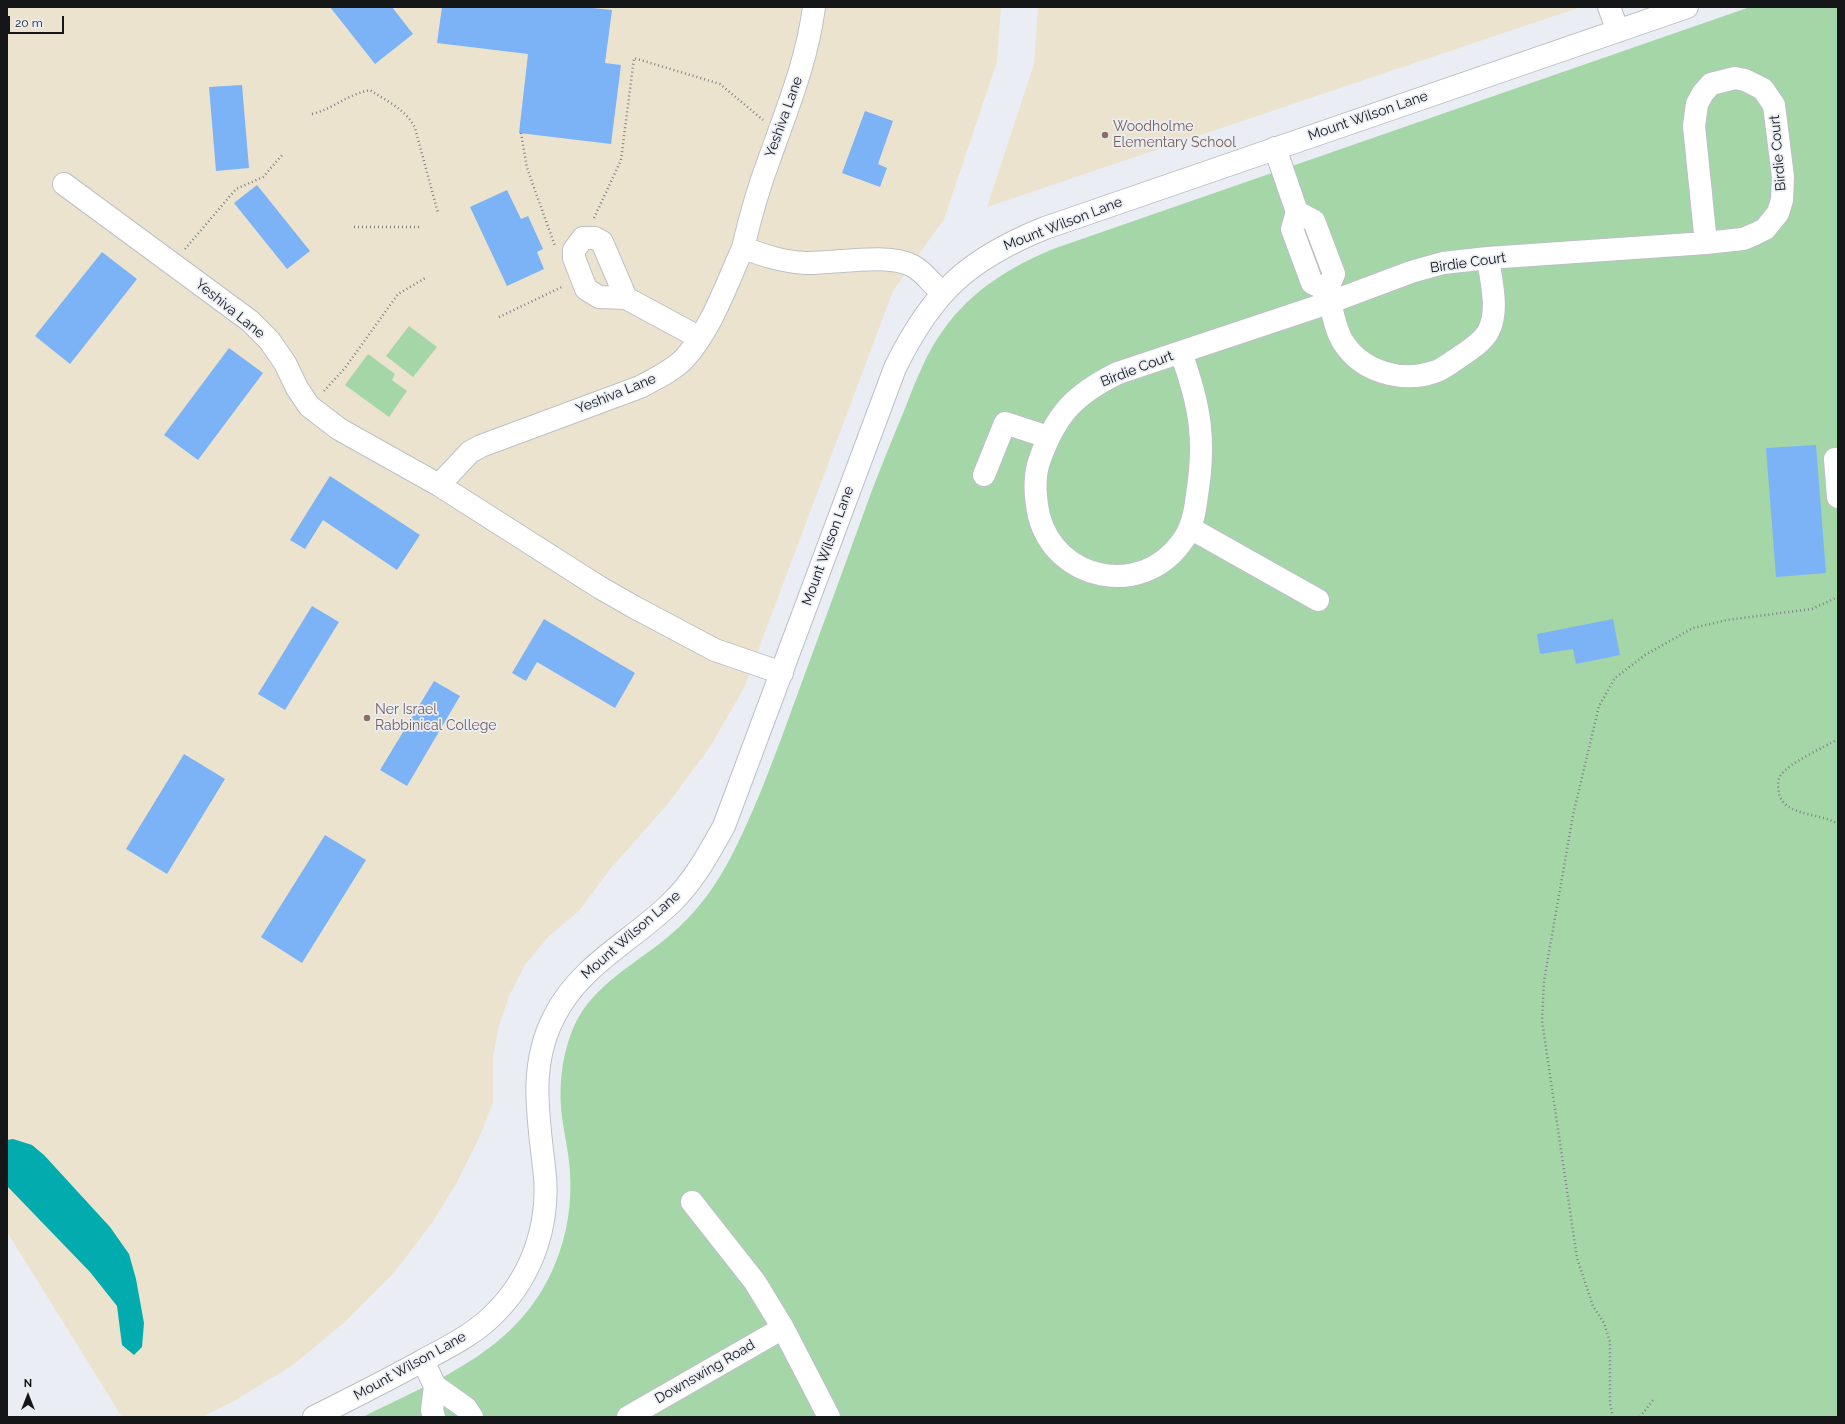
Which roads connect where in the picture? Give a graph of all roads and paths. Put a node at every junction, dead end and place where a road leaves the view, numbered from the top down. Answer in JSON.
{"nodes":[{"id":1,"x":814,"y":7,"type":"edge"},
{"id":2,"x":1609,"y":7,"type":"edge"},
{"id":3,"x":1687,"y":7,"type":"edge"},
{"id":4,"x":1618,"y":31,"type":"junction"},
{"id":5,"x":312,"y":114,"type":"dead end"},
{"id":6,"x":767,"y":123,"type":"dead end"},
{"id":7,"x":521,"y":133,"type":"dead end"},
{"id":8,"x":1275,"y":148,"type":"junction"},
{"id":9,"x":283,"y":154,"type":"dead end"},
{"id":10,"x":64,"y":184,"type":"dead end"},
{"id":11,"x":438,"y":213,"type":"dead end"},
{"id":12,"x":592,"y":221,"type":"dead end"},
{"id":13,"x":354,"y":227,"type":"dead end"},
{"id":14,"x":420,"y":227,"type":"dead end"},
{"id":15,"x":1706,"y":243,"type":"junction"},
{"id":16,"x":555,"y":248,"type":"dead end"},
{"id":17,"x":743,"y":248,"type":"junction"},
{"id":18,"x":1488,"y":258,"type":"junction"},
{"id":19,"x":173,"y":263,"type":"junction"},
{"id":20,"x":427,"y":277,"type":"dead end"},
{"id":21,"x":568,"y":284,"type":"dead end"},
{"id":22,"x":942,"y":293,"type":"junction"},
{"id":23,"x":1329,"y":296,"type":"junction"},
{"id":24,"x":626,"y":298,"type":"dead end"},
{"id":25,"x":499,"y":317,"type":"dead end"},
{"id":26,"x":700,"y":338,"type":"junction"},
{"id":27,"x":1181,"y":353,"type":"junction"},
{"id":28,"x":307,"y":403,"type":"junction"},
{"id":29,"x":1048,"y":437,"type":"junction"},
{"id":30,"x":1838,"y":459,"type":"edge"},
{"id":31,"x":984,"y":475,"type":"dead end"},
{"id":32,"x":440,"y":485,"type":"junction"},
{"id":33,"x":1838,"y":497,"type":"edge"},
{"id":34,"x":1190,"y":528,"type":"junction"},
{"id":35,"x":1838,"y":597,"type":"edge"},
{"id":36,"x":1318,"y":600,"type":"dead end"},
{"id":37,"x":782,"y":673,"type":"junction"},
{"id":38,"x":1838,"y":739,"type":"edge"},
{"id":39,"x":1838,"y":824,"type":"edge"},
{"id":40,"x":692,"y":1202,"type":"dead end"},
{"id":41,"x":783,"y":1328,"type":"junction"},
{"id":42,"x":423,"y":1361,"type":"junction"},
{"id":43,"x":435,"y":1386,"type":"junction"},
{"id":44,"x":1653,"y":1400,"type":"dead end"},
{"id":45,"x":314,"y":1417,"type":"edge"},
{"id":46,"x":434,"y":1417,"type":"edge"},
{"id":47,"x":472,"y":1417,"type":"edge"},
{"id":48,"x":628,"y":1417,"type":"edge"},
{"id":49,"x":829,"y":1417,"type":"edge"},
{"id":50,"x":1614,"y":1417,"type":"edge"},
{"id":51,"x":1640,"y":1417,"type":"edge"}],
"edges":[{"from":1,"to":17,"type":"street","name":"Yeshiva Lane"},
{"from":2,"to":4,"type":"street"},
{"from":3,"to":4,"type":"street","name":"Mount Wilson Lane"},
{"from":4,"to":8,"type":"street","name":"Mount Wilson Lane"},
{"from":5,"to":11,"type":"path"},
{"from":6,"to":12,"type":"path"},
{"from":7,"to":16,"type":"path"},
{"from":8,"to":22,"type":"street","name":"Mount Wilson Lane"},
{"from":8,"to":23,"type":"street"},
{"from":9,"to":19,"type":"path"},
{"from":10,"to":19,"type":"street","name":"Yeshiva Lane"},
{"from":13,"to":14,"type":"path"},
{"from":15,"to":15,"type":"street","name":"Birdie Court"},
{"from":15,"to":18,"type":"street","name":"Birdie Court"},
{"from":17,"to":22,"type":"street"},
{"from":17,"to":26,"type":"street","name":"Yeshiva Lane"},
{"from":18,"to":23,"type":"street","name":"Birdie Court"},
{"from":18,"to":23,"type":"street"},
{"from":19,"to":28,"type":"street","name":"Yeshiva Lane"},
{"from":20,"to":28,"type":"path"},
{"from":21,"to":25,"type":"path"},
{"from":22,"to":37,"type":"street","name":"Mount Wilson Lane"},
{"from":23,"to":27,"type":"street","name":"Birdie Court"},
{"from":24,"to":26,"type":"street"},
{"from":26,"to":32,"type":"street","name":"Yeshiva Lane"},
{"from":27,"to":29,"type":"street","name":"Birdie Court"},
{"from":27,"to":34,"type":"street","name":"Birdie Court"},
{"from":28,"to":32,"type":"street","name":"Yeshiva Lane"},
{"from":29,"to":31,"type":"street"},
{"from":29,"to":34,"type":"street","name":"Birdie Court"},
{"from":30,"to":33,"type":"street"},
{"from":32,"to":37,"type":"street","name":"Yeshiva Lane"},
{"from":34,"to":36,"type":"street"},
{"from":35,"to":50,"type":"path"},
{"from":37,"to":42,"type":"street","name":"Mount Wilson Lane"},
{"from":38,"to":39,"type":"path"},
{"from":40,"to":41,"type":"street"},
{"from":41,"to":48,"type":"street","name":"Downswing Road"},
{"from":41,"to":49,"type":"street"},
{"from":42,"to":43,"type":"street"},
{"from":42,"to":45,"type":"street","name":"Mount Wilson Lane"},
{"from":43,"to":46,"type":"street"},
{"from":43,"to":47,"type":"street"},
{"from":44,"to":51,"type":"path"}]}
